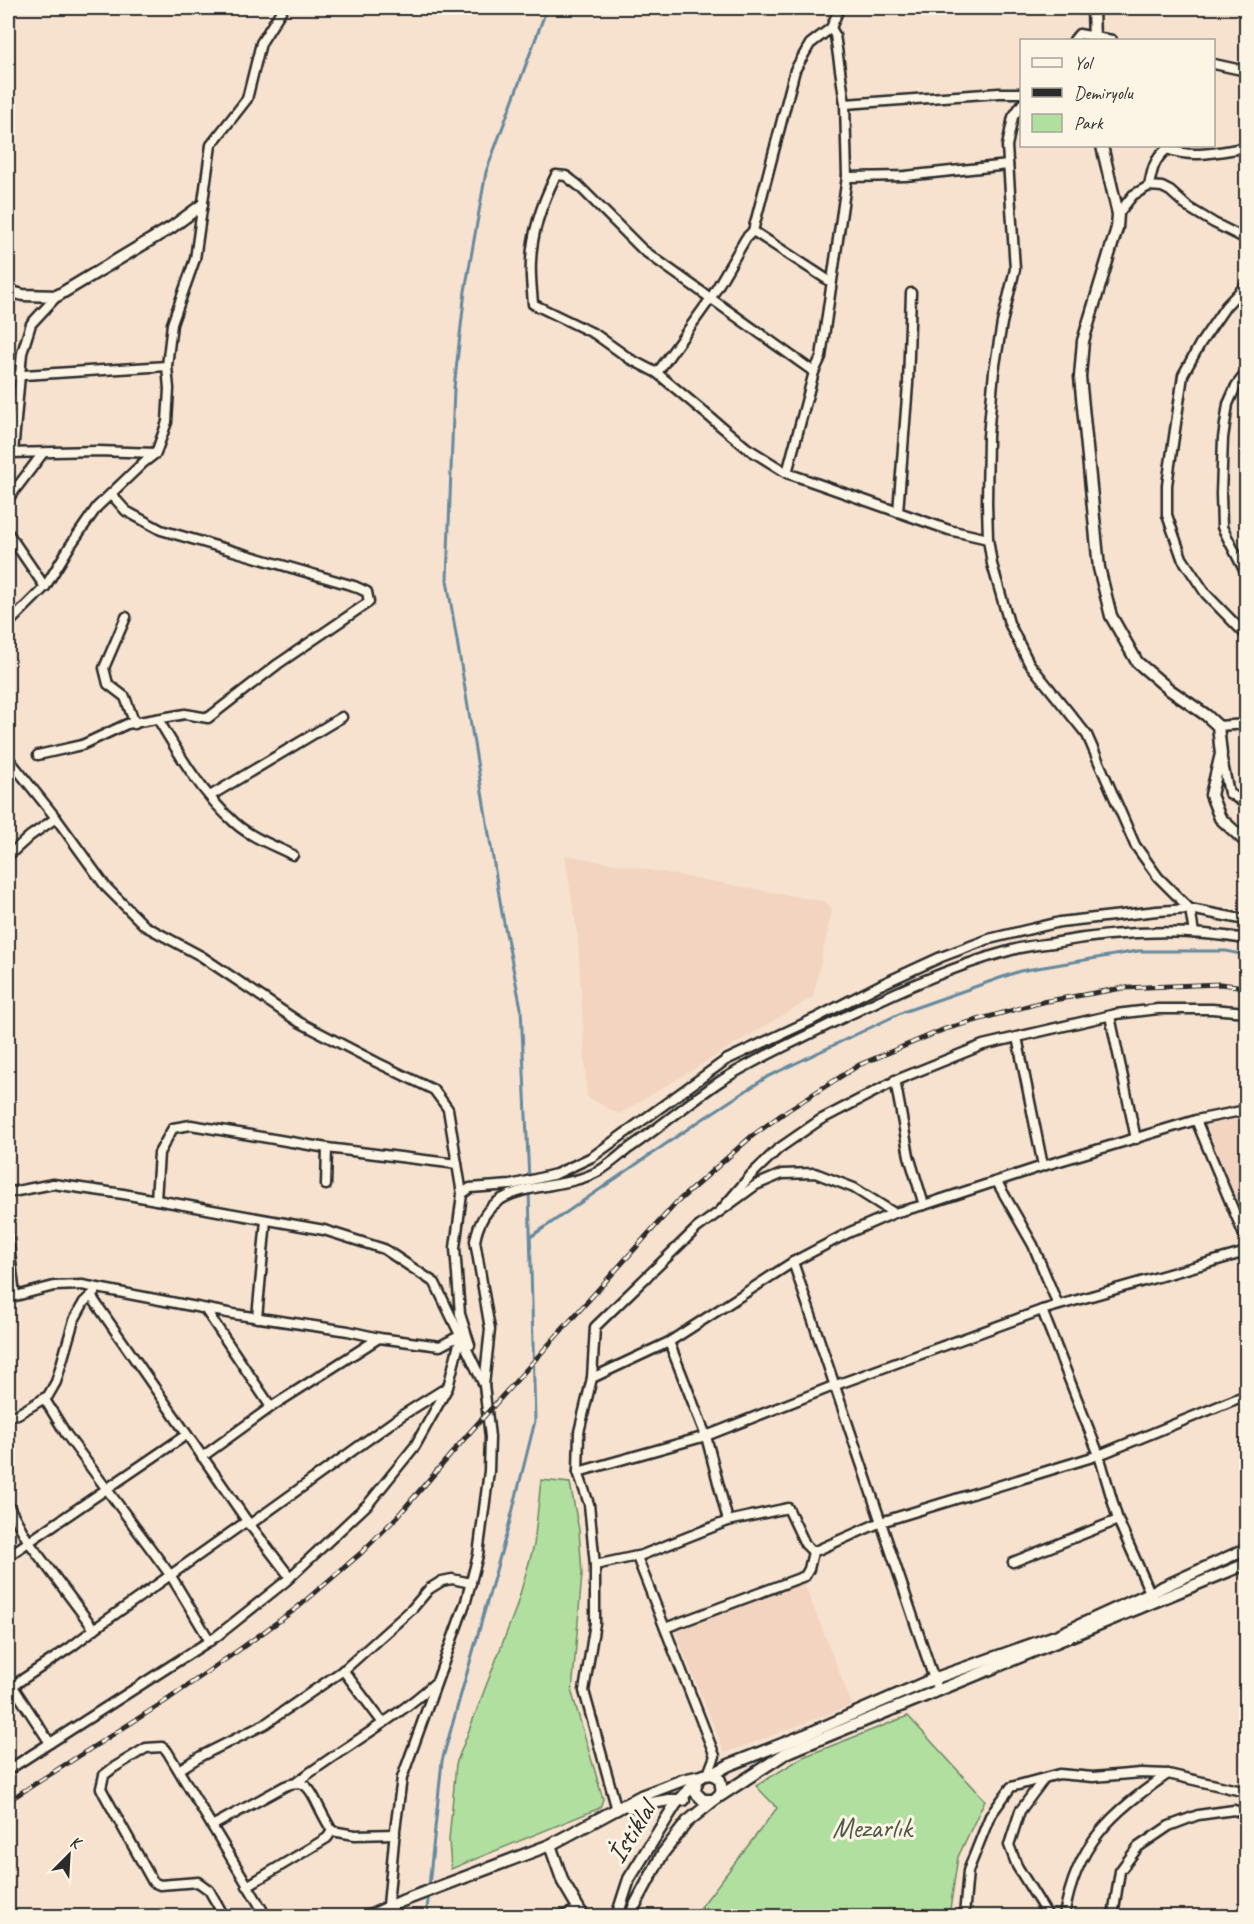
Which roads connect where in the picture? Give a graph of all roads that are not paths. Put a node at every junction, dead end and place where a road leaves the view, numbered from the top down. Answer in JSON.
{"nodes":[{"id":1,"x":283,"y":8,"type":"edge"},
{"id":2,"x":840,"y":8,"type":"edge"},
{"id":3,"x":1094,"y":8,"type":"edge"},
{"id":4,"x":831,"y":28,"type":"junction"},
{"id":5,"x":1094,"y":38,"type":"edge"},
{"id":6,"x":1075,"y":39,"type":"edge"},
{"id":7,"x":1215,"y":64,"type":"edge"},
{"id":8,"x":1246,"y":71,"type":"edge"},
{"id":9,"x":1020,"y":93,"type":"edge"},
{"id":10,"x":845,"y":104,"type":"junction"},
{"id":11,"x":1020,"y":107,"type":"edge"},
{"id":12,"x":1102,"y":147,"type":"edge"},
{"id":13,"x":1237,"y":149,"type":"dead end"},
{"id":14,"x":1008,"y":165,"type":"junction"},
{"id":15,"x":847,"y":177,"type":"junction"},
{"id":16,"x":1149,"y":186,"type":"junction"},
{"id":17,"x":202,"y":205,"type":"junction"},
{"id":18,"x":1118,"y":214,"type":"junction"},
{"id":19,"x":753,"y":231,"type":"junction"},
{"id":20,"x":1246,"y":239,"type":"edge"},
{"id":21,"x":831,"y":282,"type":"junction"},
{"id":22,"x":1246,"y":285,"type":"edge"},
{"id":23,"x":8,"y":291,"type":"edge"},
{"id":24,"x":911,"y":293,"type":"dead end"},
{"id":25,"x":57,"y":296,"type":"junction"},
{"id":26,"x":711,"y":298,"type":"junction"},
{"id":27,"x":167,"y":366,"type":"junction"},
{"id":28,"x":814,"y":372,"type":"junction"},
{"id":29,"x":657,"y":373,"type":"junction"},
{"id":30,"x":1246,"y":373,"type":"edge"},
{"id":31,"x":8,"y":376,"type":"edge"},
{"id":32,"x":20,"y":376,"type":"junction"},
{"id":33,"x":10,"y":453,"type":"edge"},
{"id":34,"x":43,"y":453,"type":"junction"},
{"id":35,"x":156,"y":453,"type":"junction"},
{"id":36,"x":787,"y":472,"type":"junction"},
{"id":37,"x":111,"y":494,"type":"junction"},
{"id":38,"x":8,"y":499,"type":"edge"},
{"id":39,"x":898,"y":512,"type":"junction"},
{"id":40,"x":8,"y":533,"type":"edge"},
{"id":41,"x":988,"y":539,"type":"junction"},
{"id":42,"x":1246,"y":571,"type":"edge"},
{"id":43,"x":45,"y":587,"type":"junction"},
{"id":44,"x":126,"y":617,"type":"dead end"},
{"id":45,"x":8,"y":624,"type":"edge"},
{"id":46,"x":1246,"y":635,"type":"edge"},
{"id":47,"x":342,"y":717,"type":"dead end"},
{"id":48,"x":158,"y":718,"type":"junction"},
{"id":49,"x":1246,"y":723,"type":"edge"},
{"id":50,"x":135,"y":724,"type":"junction"},
{"id":51,"x":1218,"y":726,"type":"junction"},
{"id":52,"x":1221,"y":754,"type":"junction"},
{"id":53,"x":38,"y":755,"type":"dead end"},
{"id":54,"x":8,"y":758,"type":"edge"},
{"id":55,"x":210,"y":796,"type":"junction"},
{"id":56,"x":1246,"y":804,"type":"edge"},
{"id":57,"x":56,"y":818,"type":"junction"},
{"id":58,"x":1246,"y":842,"type":"edge"},
{"id":59,"x":293,"y":855,"type":"dead end"},
{"id":60,"x":8,"y":856,"type":"edge"},
{"id":61,"x":1190,"y":909,"type":"junction"},
{"id":62,"x":1246,"y":920,"type":"edge"},
{"id":63,"x":1194,"y":933,"type":"junction"},
{"id":64,"x":1246,"y":939,"type":"edge"},
{"id":65,"x":1246,"y":1012,"type":"edge"},
{"id":66,"x":1110,"y":1016,"type":"junction"},
{"id":67,"x":1017,"y":1037,"type":"junction"},
{"id":68,"x":896,"y":1080,"type":"junction"},
{"id":69,"x":1246,"y":1110,"type":"edge"},
{"id":70,"x":1196,"y":1120,"type":"junction"},
{"id":71,"x":1136,"y":1139,"type":"junction"},
{"id":72,"x":327,"y":1148,"type":"junction"},
{"id":73,"x":457,"y":1164,"type":"junction"},
{"id":74,"x":1043,"y":1166,"type":"junction"},
{"id":75,"x":997,"y":1182,"type":"junction"},
{"id":76,"x":326,"y":1185,"type":"dead end"},
{"id":77,"x":514,"y":1188,"type":"junction"},
{"id":78,"x":8,"y":1191,"type":"edge"},
{"id":79,"x":462,"y":1194,"type":"junction"},
{"id":80,"x":156,"y":1200,"type":"junction"},
{"id":81,"x":924,"y":1205,"type":"junction"},
{"id":82,"x":722,"y":1210,"type":"junction"},
{"id":83,"x":894,"y":1213,"type":"junction"},
{"id":84,"x":267,"y":1220,"type":"junction"},
{"id":85,"x":8,"y":1235,"type":"edge"},
{"id":86,"x":1246,"y":1240,"type":"edge"},
{"id":87,"x":1246,"y":1252,"type":"edge"},
{"id":88,"x":793,"y":1262,"type":"junction"},
{"id":89,"x":99,"y":1288,"type":"junction"},
{"id":90,"x":91,"y":1296,"type":"junction"},
{"id":91,"x":11,"y":1297,"type":"edge"},
{"id":92,"x":1058,"y":1305,"type":"junction"},
{"id":93,"x":205,"y":1309,"type":"junction"},
{"id":94,"x":1041,"y":1310,"type":"junction"},
{"id":95,"x":257,"y":1318,"type":"junction"},
{"id":96,"x":461,"y":1335,"type":"junction"},
{"id":97,"x":378,"y":1338,"type":"junction"},
{"id":98,"x":669,"y":1342,"type":"junction"},
{"id":99,"x":592,"y":1378,"type":"junction"},
{"id":100,"x":484,"y":1385,"type":"junction"},
{"id":101,"x":836,"y":1385,"type":"junction"},
{"id":102,"x":448,"y":1387,"type":"junction"},
{"id":103,"x":1246,"y":1395,"type":"edge"},
{"id":104,"x":44,"y":1398,"type":"junction"},
{"id":105,"x":271,"y":1407,"type":"junction"},
{"id":106,"x":8,"y":1416,"type":"edge"},
{"id":107,"x":186,"y":1435,"type":"junction"},
{"id":108,"x":706,"y":1436,"type":"junction"},
{"id":109,"x":1099,"y":1455,"type":"junction"},
{"id":110,"x":202,"y":1457,"type":"junction"},
{"id":111,"x":578,"y":1472,"type":"junction"},
{"id":112,"x":106,"y":1488,"type":"junction"},
{"id":113,"x":8,"y":1505,"type":"edge"},
{"id":114,"x":1118,"y":1520,"type":"junction"},
{"id":115,"x":728,"y":1521,"type":"junction"},
{"id":116,"x":881,"y":1522,"type":"junction"},
{"id":117,"x":248,"y":1523,"type":"junction"},
{"id":118,"x":28,"y":1541,"type":"junction"},
{"id":119,"x":1246,"y":1549,"type":"edge"},
{"id":120,"x":813,"y":1552,"type":"junction"},
{"id":121,"x":8,"y":1556,"type":"edge"},
{"id":122,"x":637,"y":1557,"type":"junction"},
{"id":123,"x":1013,"y":1562,"type":"dead end"},
{"id":124,"x":1246,"y":1564,"type":"edge"},
{"id":125,"x":595,"y":1565,"type":"junction"},
{"id":126,"x":171,"y":1576,"type":"junction"},
{"id":127,"x":290,"y":1577,"type":"junction"},
{"id":128,"x":471,"y":1583,"type":"junction"},
{"id":129,"x":1149,"y":1592,"type":"junction"},
{"id":130,"x":1154,"y":1603,"type":"junction"},
{"id":131,"x":665,"y":1628,"type":"junction"},
{"id":132,"x":94,"y":1629,"type":"junction"},
{"id":133,"x":210,"y":1641,"type":"junction"},
{"id":134,"x":343,"y":1670,"type":"junction"},
{"id":135,"x":933,"y":1679,"type":"junction"},
{"id":136,"x":438,"y":1680,"type":"junction"},
{"id":137,"x":9,"y":1685,"type":"edge"},
{"id":138,"x":938,"y":1691,"type":"junction"},
{"id":139,"x":383,"y":1723,"type":"junction"},
{"id":140,"x":50,"y":1743,"type":"junction"},
{"id":141,"x":180,"y":1769,"type":"junction"},
{"id":142,"x":8,"y":1770,"type":"edge"},
{"id":143,"x":1168,"y":1774,"type":"junction"},
{"id":144,"x":705,"y":1776,"type":"junction"},
{"id":145,"x":1043,"y":1780,"type":"junction"},
{"id":146,"x":297,"y":1782,"type":"junction"},
{"id":147,"x":1246,"y":1792,"type":"edge"},
{"id":148,"x":712,"y":1799,"type":"junction"},
{"id":149,"x":682,"y":1800,"type":"junction"},
{"id":150,"x":617,"y":1810,"type":"junction"},
{"id":151,"x":1246,"y":1814,"type":"edge"},
{"id":152,"x":212,"y":1826,"type":"junction"},
{"id":153,"x":332,"y":1831,"type":"junction"},
{"id":154,"x":394,"y":1834,"type":"junction"},
{"id":155,"x":550,"y":1845,"type":"junction"},
{"id":156,"x":247,"y":1886,"type":"junction"},
{"id":157,"x":388,"y":1912,"type":"edge"},
{"id":158,"x":581,"y":1913,"type":"edge"},
{"id":159,"x":224,"y":1917,"type":"edge"},
{"id":160,"x":266,"y":1917,"type":"edge"},
{"id":161,"x":369,"y":1917,"type":"edge"},
{"id":162,"x":563,"y":1917,"type":"edge"},
{"id":163,"x":617,"y":1917,"type":"edge"},
{"id":164,"x":631,"y":1917,"type":"edge"},
{"id":165,"x":964,"y":1917,"type":"edge"},
{"id":166,"x":1047,"y":1917,"type":"edge"},
{"id":167,"x":1064,"y":1917,"type":"edge"},
{"id":168,"x":1113,"y":1917,"type":"edge"}],
"edges":[{"from":1,"to":17,"type":"street"},
{"from":2,"to":4,"type":"street"},
{"from":3,"to":5,"type":"street"},
{"from":4,"to":10,"type":"street"},
{"from":4,"to":19,"type":"street"},
{"from":5,"to":6,"type":"street"},
{"from":7,"to":8,"type":"street"},
{"from":9,"to":10,"type":"street"},
{"from":10,"to":15,"type":"street"},
{"from":11,"to":14,"type":"street"},
{"from":12,"to":18,"type":"street"},
{"from":13,"to":16,"type":"street"},
{"from":14,"to":15,"type":"street"},
{"from":14,"to":41,"type":"street"},
{"from":15,"to":21,"type":"street"},
{"from":16,"to":18,"type":"street"},
{"from":16,"to":20,"type":"street"},
{"from":17,"to":25,"type":"street"},
{"from":17,"to":27,"type":"street"},
{"from":18,"to":51,"type":"street"},
{"from":19,"to":21,"type":"street"},
{"from":19,"to":26,"type":"street"},
{"from":21,"to":28,"type":"street"},
{"from":22,"to":46,"type":"street"},
{"from":23,"to":25,"type":"street"},
{"from":24,"to":39,"type":"street"},
{"from":25,"to":32,"type":"street"},
{"from":26,"to":28,"type":"street"},
{"from":26,"to":29,"type":"street"},
{"from":26,"to":29,"type":"street"},
{"from":27,"to":32,"type":"street"},
{"from":27,"to":35,"type":"street"},
{"from":28,"to":36,"type":"street"},
{"from":29,"to":36,"type":"street"},
{"from":30,"to":42,"type":"street"},
{"from":31,"to":32,"type":"street"},
{"from":32,"to":33,"type":"street"},
{"from":33,"to":34,"type":"street"},
{"from":34,"to":35,"type":"street"},
{"from":34,"to":38,"type":"street"},
{"from":35,"to":37,"type":"street"},
{"from":36,"to":39,"type":"street"},
{"from":37,"to":43,"type":"street"},
{"from":37,"to":48,"type":"street"},
{"from":39,"to":41,"type":"street"},
{"from":40,"to":43,"type":"street"},
{"from":41,"to":61,"type":"street"},
{"from":43,"to":45,"type":"street"},
{"from":44,"to":50,"type":"street"},
{"from":47,"to":55,"type":"street"},
{"from":48,"to":50,"type":"street"},
{"from":48,"to":55,"type":"street"},
{"from":49,"to":51,"type":"street"},
{"from":50,"to":53,"type":"street"},
{"from":51,"to":52,"type":"street"},
{"from":52,"to":56,"type":"street"},
{"from":52,"to":58,"type":"street"},
{"from":54,"to":57,"type":"street"},
{"from":55,"to":59,"type":"street"},
{"from":57,"to":60,"type":"street"},
{"from":57,"to":73,"type":"street"},
{"from":61,"to":62,"type":"street"},
{"from":61,"to":63,"type":"street"},
{"from":61,"to":77,"type":"street"},
{"from":63,"to":64,"type":"street"},
{"from":63,"to":77,"type":"street"},
{"from":65,"to":66,"type":"street"},
{"from":66,"to":67,"type":"street"},
{"from":66,"to":71,"type":"street"},
{"from":67,"to":68,"type":"street"},
{"from":67,"to":74,"type":"street"},
{"from":68,"to":81,"type":"street"},
{"from":68,"to":82,"type":"street"},
{"from":69,"to":70,"type":"street"},
{"from":70,"to":71,"type":"street"},
{"from":70,"to":86,"type":"street"},
{"from":71,"to":74,"type":"street"},
{"from":72,"to":73,"type":"street"},
{"from":72,"to":76,"type":"street"},
{"from":72,"to":80,"type":"street"},
{"from":73,"to":79,"type":"street"},
{"from":74,"to":75,"type":"street"},
{"from":75,"to":81,"type":"street"},
{"from":75,"to":92,"type":"street"},
{"from":77,"to":79,"type":"street"},
{"from":77,"to":100,"type":"street"},
{"from":78,"to":80,"type":"street"},
{"from":79,"to":100,"type":"street"},
{"from":80,"to":84,"type":"street"},
{"from":81,"to":83,"type":"street"},
{"from":82,"to":83,"type":"street"},
{"from":82,"to":99,"type":"street"},
{"from":83,"to":88,"type":"street"},
{"from":84,"to":95,"type":"street"},
{"from":84,"to":96,"type":"street"},
{"from":85,"to":91,"type":"street"},
{"from":87,"to":92,"type":"street"},
{"from":88,"to":98,"type":"street"},
{"from":88,"to":101,"type":"street"},
{"from":89,"to":90,"type":"street"},
{"from":89,"to":91,"type":"street"},
{"from":89,"to":93,"type":"street"},
{"from":90,"to":104,"type":"street"},
{"from":90,"to":107,"type":"street"},
{"from":92,"to":94,"type":"street"},
{"from":93,"to":95,"type":"street"},
{"from":93,"to":105,"type":"street"},
{"from":94,"to":101,"type":"street"},
{"from":94,"to":109,"type":"street"},
{"from":95,"to":97,"type":"street"},
{"from":96,"to":97,"type":"street"},
{"from":96,"to":100,"type":"street"},
{"from":96,"to":102,"type":"street"},
{"from":97,"to":105,"type":"street"},
{"from":98,"to":99,"type":"street"},
{"from":98,"to":108,"type":"street"},
{"from":99,"to":111,"type":"street"},
{"from":100,"to":128,"type":"street"},
{"from":101,"to":108,"type":"street"},
{"from":101,"to":116,"type":"street"},
{"from":102,"to":117,"type":"street"},
{"from":102,"to":127,"type":"street"},
{"from":103,"to":109,"type":"street"},
{"from":104,"to":106,"type":"street"},
{"from":104,"to":112,"type":"street"},
{"from":105,"to":110,"type":"street"},
{"from":107,"to":110,"type":"street"},
{"from":107,"to":112,"type":"street"},
{"from":108,"to":111,"type":"street"},
{"from":108,"to":115,"type":"street"},
{"from":109,"to":114,"type":"street"},
{"from":109,"to":116,"type":"street"},
{"from":110,"to":117,"type":"street"},
{"from":111,"to":125,"type":"street"},
{"from":112,"to":118,"type":"street"},
{"from":112,"to":126,"type":"street"},
{"from":113,"to":118,"type":"street"},
{"from":114,"to":123,"type":"street"},
{"from":114,"to":129,"type":"street"},
{"from":115,"to":120,"type":"street"},
{"from":115,"to":122,"type":"street"},
{"from":116,"to":120,"type":"street"},
{"from":116,"to":135,"type":"street"},
{"from":117,"to":126,"type":"street"},
{"from":117,"to":127,"type":"street"},
{"from":118,"to":121,"type":"street"},
{"from":118,"to":132,"type":"street"},
{"from":119,"to":129,"type":"street"},
{"from":120,"to":131,"type":"street"},
{"from":122,"to":125,"type":"street"},
{"from":122,"to":131,"type":"street"},
{"from":124,"to":130,"type":"street"},
{"from":125,"to":150,"type":"street"},
{"from":126,"to":132,"type":"street"},
{"from":126,"to":133,"type":"street"},
{"from":127,"to":133,"type":"street"},
{"from":128,"to":134,"type":"street"},
{"from":128,"to":136,"type":"street"},
{"from":129,"to":130,"type":"street"},
{"from":129,"to":135,"type":"street"},
{"from":130,"to":138,"type":"street"},
{"from":131,"to":144,"type":"street"},
{"from":132,"to":137,"type":"street"},
{"from":133,"to":140,"type":"street"},
{"from":134,"to":139,"type":"street"},
{"from":134,"to":141,"type":"street"},
{"from":135,"to":138,"type":"street"},
{"from":135,"to":144,"type":"street"},
{"from":136,"to":139,"type":"street"},
{"from":136,"to":154,"type":"street"},
{"from":137,"to":140,"type":"street"},
{"from":138,"to":148,"type":"street"},
{"from":139,"to":146,"type":"street"},
{"from":140,"to":142,"type":"street"},
{"from":141,"to":152,"type":"street"},
{"from":141,"to":159,"type":"street"},
{"from":143,"to":145,"type":"street"},
{"from":143,"to":147,"type":"street"},
{"from":143,"to":167,"type":"street"},
{"from":144,"to":148,"type":"street"},
{"from":144,"to":148,"type":"street"},
{"from":144,"to":149,"type":"street","name":"İstiklal"},
{"from":144,"to":150,"type":"street"},
{"from":145,"to":165,"type":"street"},
{"from":145,"to":166,"type":"street"},
{"from":146,"to":152,"type":"street"},
{"from":146,"to":153,"type":"street"},
{"from":148,"to":149,"type":"street"},
{"from":148,"to":164,"type":"street"},
{"from":149,"to":150,"type":"street"},
{"from":149,"to":163,"type":"street","name":"İstiklal"},
{"from":150,"to":155,"type":"street"},
{"from":151,"to":168,"type":"street"},
{"from":152,"to":156,"type":"street"},
{"from":153,"to":154,"type":"street"},
{"from":153,"to":156,"type":"street"},
{"from":154,"to":157,"type":"street"},
{"from":155,"to":157,"type":"street"},
{"from":155,"to":158,"type":"street"},
{"from":156,"to":160,"type":"street"},
{"from":157,"to":161,"type":"street"},
{"from":158,"to":162,"type":"street"}]}
